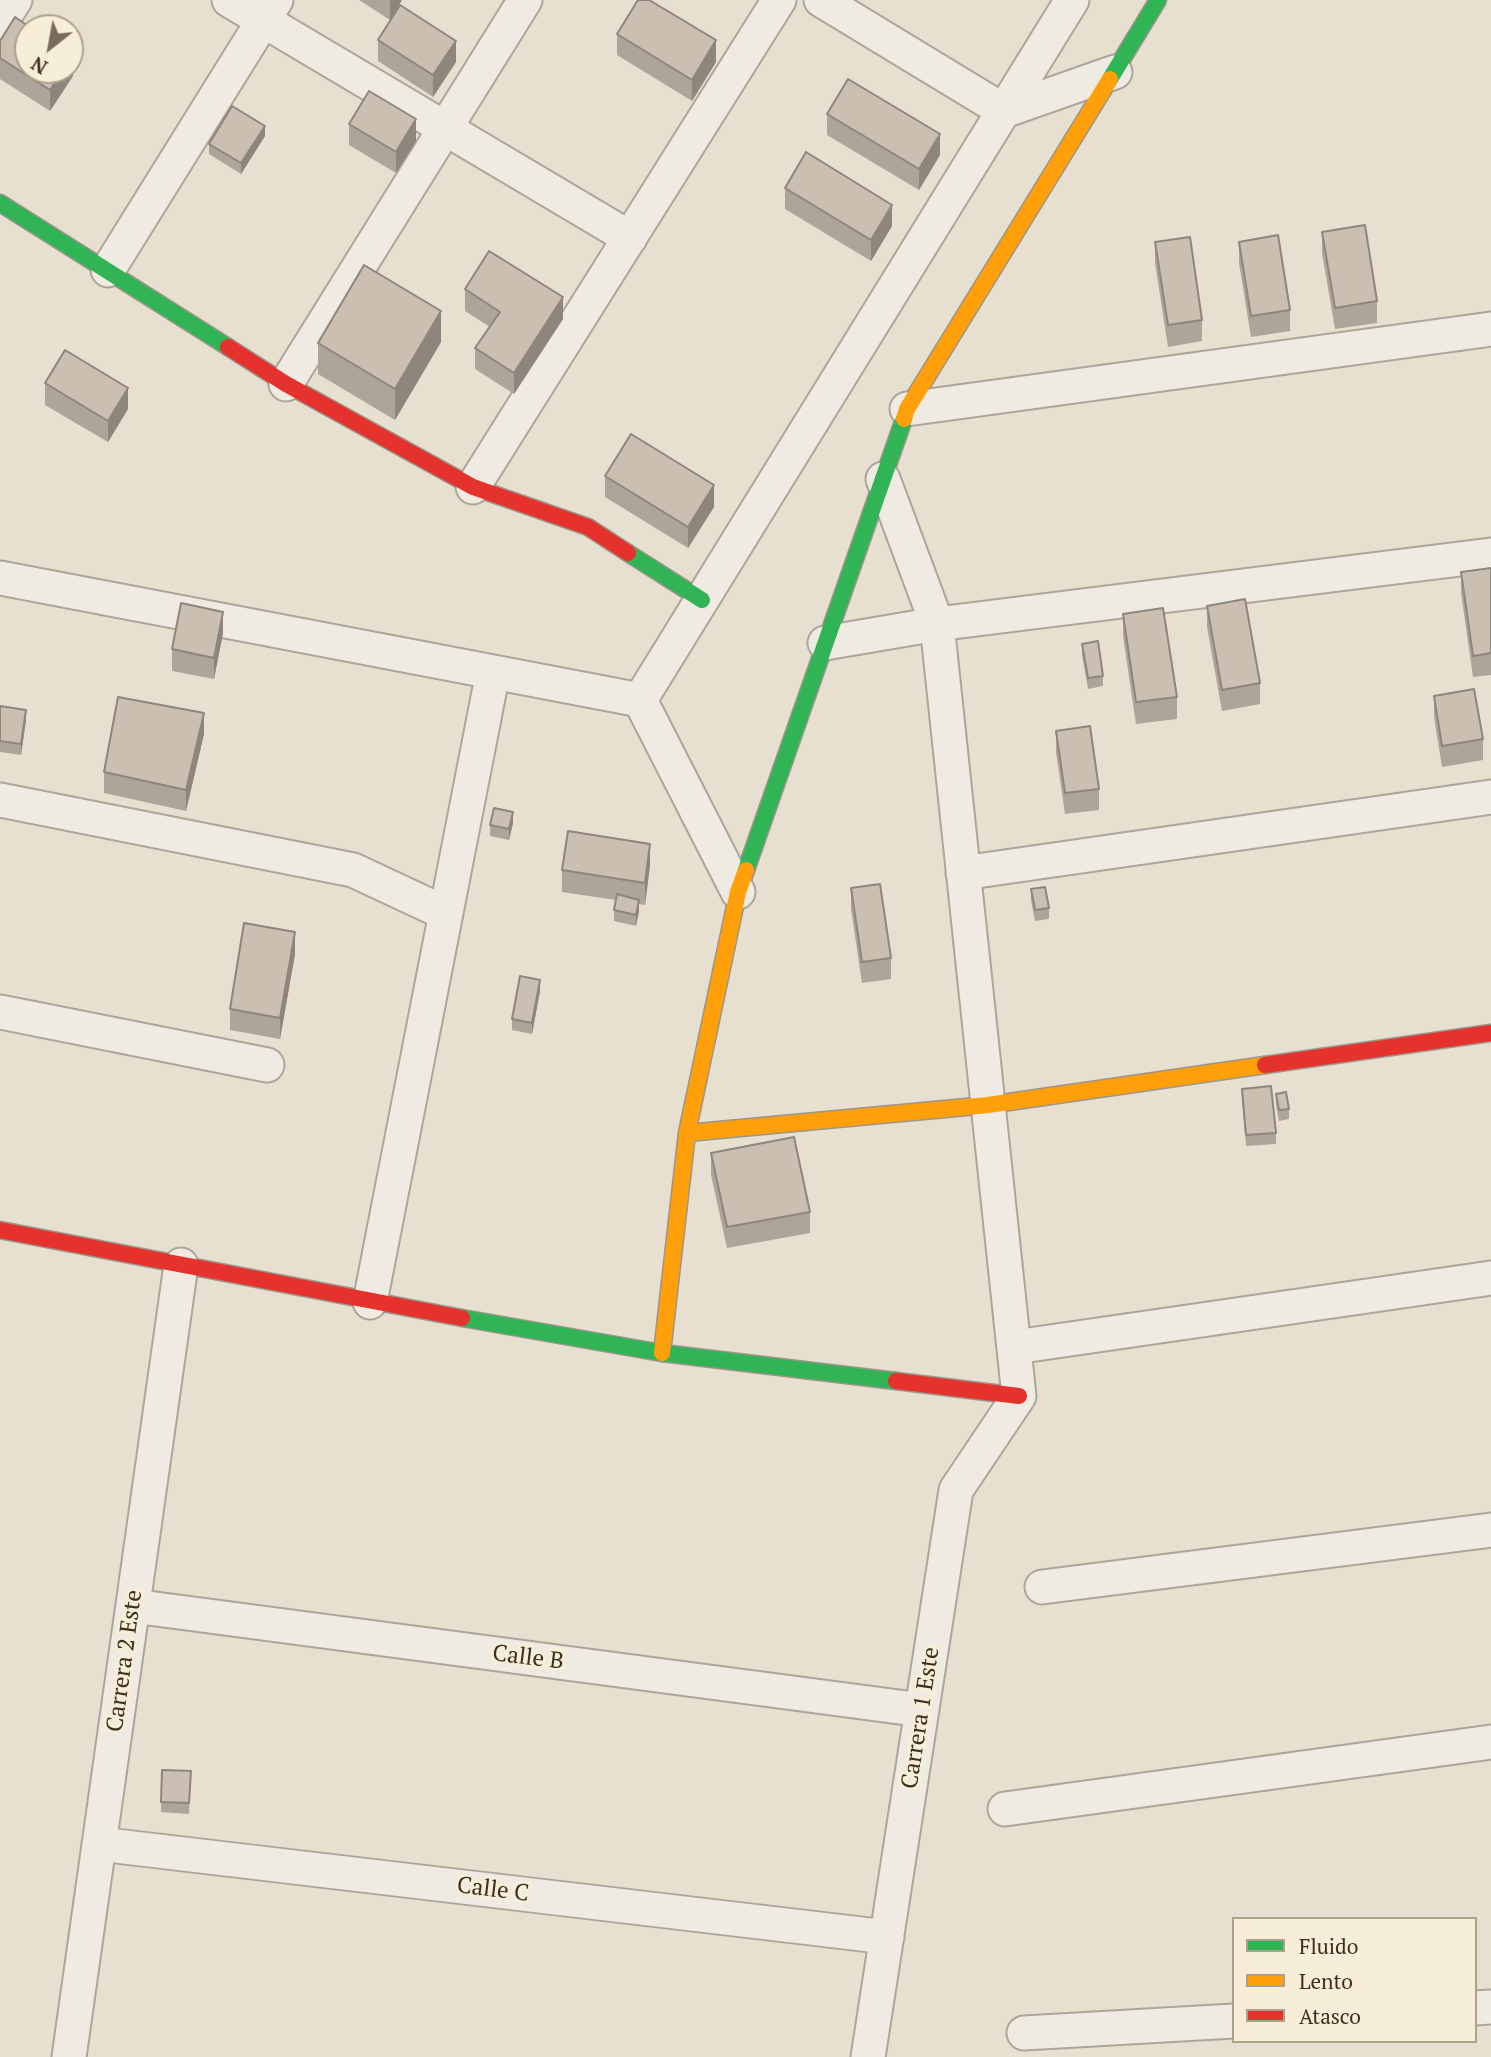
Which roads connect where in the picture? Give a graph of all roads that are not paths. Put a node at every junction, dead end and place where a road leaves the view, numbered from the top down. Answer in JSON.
{"nodes":[{"id":1,"x":15,"y":0,"type":"edge"},
{"id":2,"x":229,"y":0,"type":"edge"},
{"id":3,"x":525,"y":0,"type":"edge"},
{"id":4,"x":779,"y":0,"type":"edge"},
{"id":5,"x":821,"y":0,"type":"edge"},
{"id":6,"x":1072,"y":0,"type":"edge"},
{"id":7,"x":1158,"y":0,"type":"edge"},
{"id":8,"x":270,"y":10,"type":"edge"},
{"id":9,"x":0,"y":23,"type":"edge"},
{"id":10,"x":1115,"y":72,"type":"junction"},
{"id":11,"x":1004,"y":111,"type":"junction"},
{"id":12,"x":445,"y":128,"type":"junction"},
{"id":13,"x":0,"y":203,"type":"edge"},
{"id":14,"x":630,"y":238,"type":"junction"},
{"id":15,"x":108,"y":270,"type":"junction"},
{"id":16,"x":1491,"y":329,"type":"edge"},
{"id":17,"x":286,"y":384,"type":"junction"},
{"id":18,"x":907,"y":410,"type":"junction"},
{"id":19,"x":883,"y":479,"type":"junction"},
{"id":20,"x":473,"y":487,"type":"junction"},
{"id":21,"x":1491,"y":555,"type":"edge"},
{"id":22,"x":0,"y":578,"type":"edge"},
{"id":23,"x":702,"y":600,"type":"junction"},
{"id":24,"x":937,"y":624,"type":"junction"},
{"id":25,"x":825,"y":643,"type":"junction"},
{"id":26,"x":493,"y":672,"type":"junction"},
{"id":27,"x":640,"y":700,"type":"junction"},
{"id":28,"x":1491,"y":797,"type":"edge"},
{"id":29,"x":0,"y":800,"type":"edge"},
{"id":30,"x":963,"y":873,"type":"junction"},
{"id":31,"x":738,"y":892,"type":"junction"},
{"id":32,"x":445,"y":913,"type":"junction"},
{"id":33,"x":0,"y":1012,"type":"edge"},
{"id":34,"x":1491,"y":1033,"type":"edge"},
{"id":35,"x":267,"y":1065,"type":"dead end"},
{"id":36,"x":988,"y":1105,"type":"junction"},
{"id":37,"x":687,"y":1133,"type":"junction"},
{"id":38,"x":0,"y":1230,"type":"edge"},
{"id":39,"x":181,"y":1265,"type":"junction"},
{"id":40,"x":1491,"y":1278,"type":"edge"},
{"id":41,"x":370,"y":1301,"type":"junction"},
{"id":42,"x":1015,"y":1347,"type":"junction"},
{"id":43,"x":662,"y":1353,"type":"junction"},
{"id":44,"x":1019,"y":1396,"type":"junction"},
{"id":45,"x":1491,"y":1530,"type":"edge"},
{"id":46,"x":1042,"y":1587,"type":"dead end"},
{"id":47,"x":133,"y":1606,"type":"junction"},
{"id":48,"x":922,"y":1710,"type":"junction"},
{"id":49,"x":1491,"y":1742,"type":"edge"},
{"id":50,"x":1005,"y":1809,"type":"dead end"},
{"id":51,"x":99,"y":1844,"type":"junction"},
{"id":52,"x":887,"y":1937,"type":"junction"},
{"id":53,"x":1232,"y":2021,"type":"edge"},
{"id":54,"x":1024,"y":2033,"type":"dead end"},
{"id":55,"x":69,"y":2057,"type":"edge"},
{"id":56,"x":868,"y":2057,"type":"edge"}],
"edges":[{"from":1,"to":9,"type":"street"},
{"from":2,"to":8,"type":"street"},
{"from":3,"to":12,"type":"street"},
{"from":4,"to":14,"type":"street"},
{"from":5,"to":11,"type":"street"},
{"from":6,"to":11,"type":"street"},
{"from":7,"to":10,"type":"street"},
{"from":8,"to":12,"type":"street"},
{"from":8,"to":15,"type":"street"},
{"from":10,"to":11,"type":"street"},
{"from":10,"to":18,"type":"street"},
{"from":11,"to":23,"type":"street"},
{"from":12,"to":14,"type":"street"},
{"from":12,"to":17,"type":"street"},
{"from":13,"to":15,"type":"street"},
{"from":14,"to":20,"type":"street"},
{"from":15,"to":17,"type":"street"},
{"from":16,"to":18,"type":"street"},
{"from":17,"to":20,"type":"street"},
{"from":18,"to":19,"type":"street"},
{"from":19,"to":24,"type":"street"},
{"from":19,"to":25,"type":"street"},
{"from":20,"to":23,"type":"street"},
{"from":21,"to":24,"type":"street"},
{"from":22,"to":26,"type":"street"},
{"from":23,"to":27,"type":"street"},
{"from":24,"to":25,"type":"street"},
{"from":24,"to":30,"type":"street"},
{"from":25,"to":31,"type":"street"},
{"from":26,"to":27,"type":"street"},
{"from":26,"to":32,"type":"street"},
{"from":27,"to":31,"type":"street"},
{"from":28,"to":30,"type":"street"},
{"from":29,"to":32,"type":"street"},
{"from":30,"to":36,"type":"street"},
{"from":31,"to":37,"type":"street"},
{"from":32,"to":41,"type":"street"},
{"from":33,"to":35,"type":"street"},
{"from":34,"to":36,"type":"street"},
{"from":36,"to":37,"type":"street"},
{"from":36,"to":42,"type":"street"},
{"from":37,"to":43,"type":"street"},
{"from":38,"to":39,"type":"street"},
{"from":39,"to":41,"type":"street"},
{"from":39,"to":47,"type":"street","name":"Carrera 2 Este"},
{"from":40,"to":42,"type":"street"},
{"from":41,"to":43,"type":"street"},
{"from":42,"to":44,"type":"street"},
{"from":43,"to":44,"type":"street"},
{"from":44,"to":48,"type":"street","name":"Carrera 1 Este"},
{"from":45,"to":46,"type":"street"},
{"from":47,"to":48,"type":"street","name":"Calle B"},
{"from":47,"to":51,"type":"street","name":"Carrera 2 Este"},
{"from":48,"to":52,"type":"street","name":"Carrera 1 Este"},
{"from":49,"to":50,"type":"street"},
{"from":51,"to":52,"type":"street","name":"Calle C"},
{"from":51,"to":55,"type":"street","name":"Carrera 2 Este"},
{"from":52,"to":56,"type":"street","name":"Carrera 1 Este"},
{"from":53,"to":54,"type":"street"}]}
